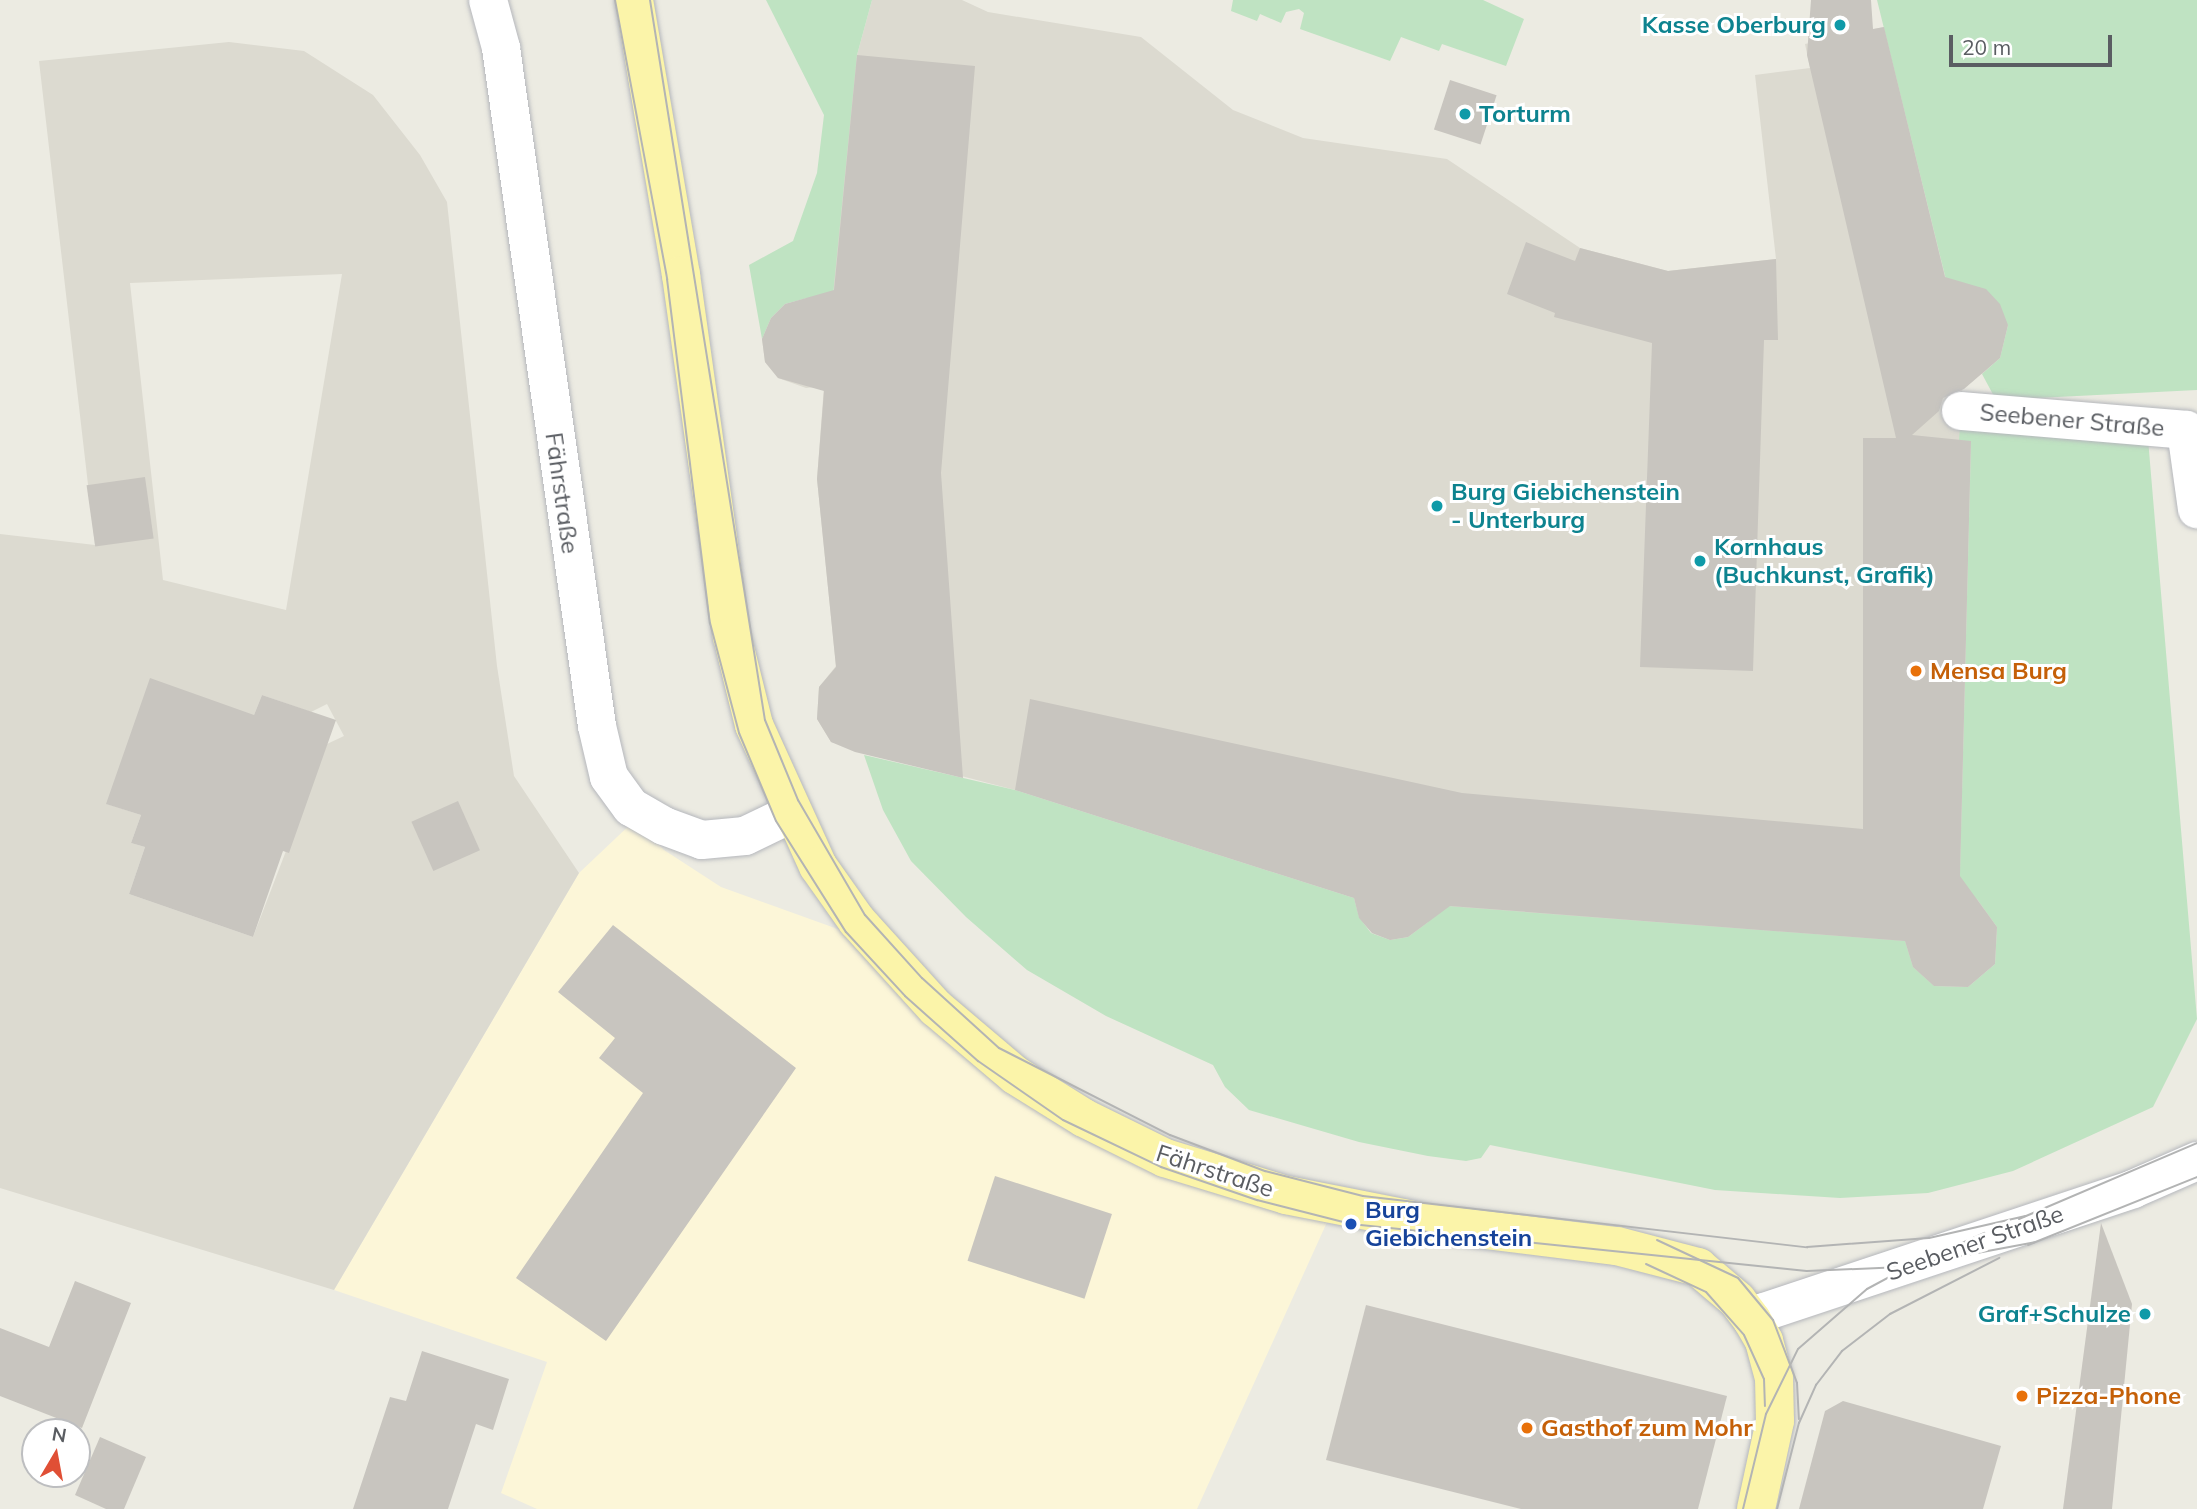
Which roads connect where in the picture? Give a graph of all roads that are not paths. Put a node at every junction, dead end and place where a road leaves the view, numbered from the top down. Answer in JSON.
{"nodes":[{"id":1,"x":488,"y":0,"type":"edge"},
{"id":2,"x":634,"y":0,"type":"edge"},
{"id":3,"x":1961,"y":411,"type":"dead end"},
{"id":4,"x":2197,"y":509,"type":"edge"},
{"id":5,"x":792,"y":814,"type":"junction"},
{"id":6,"x":2197,"y":1161,"type":"edge"},
{"id":7,"x":1752,"y":1320,"type":"junction"},
{"id":8,"x":1756,"y":1509,"type":"edge"}],
"edges":[{"from":1,"to":5,"type":"street","name":"Fährstraße"},
{"from":2,"to":5,"type":"main road","name":"Fährstraße"},
{"from":3,"to":4,"type":"street","name":"Seebener Straße"},
{"from":5,"to":7,"type":"main road","name":"Fährstraße"},
{"from":6,"to":7,"type":"street","name":"Seebener Straße"},
{"from":7,"to":8,"type":"main road","name":"Fährstraße"}]}
